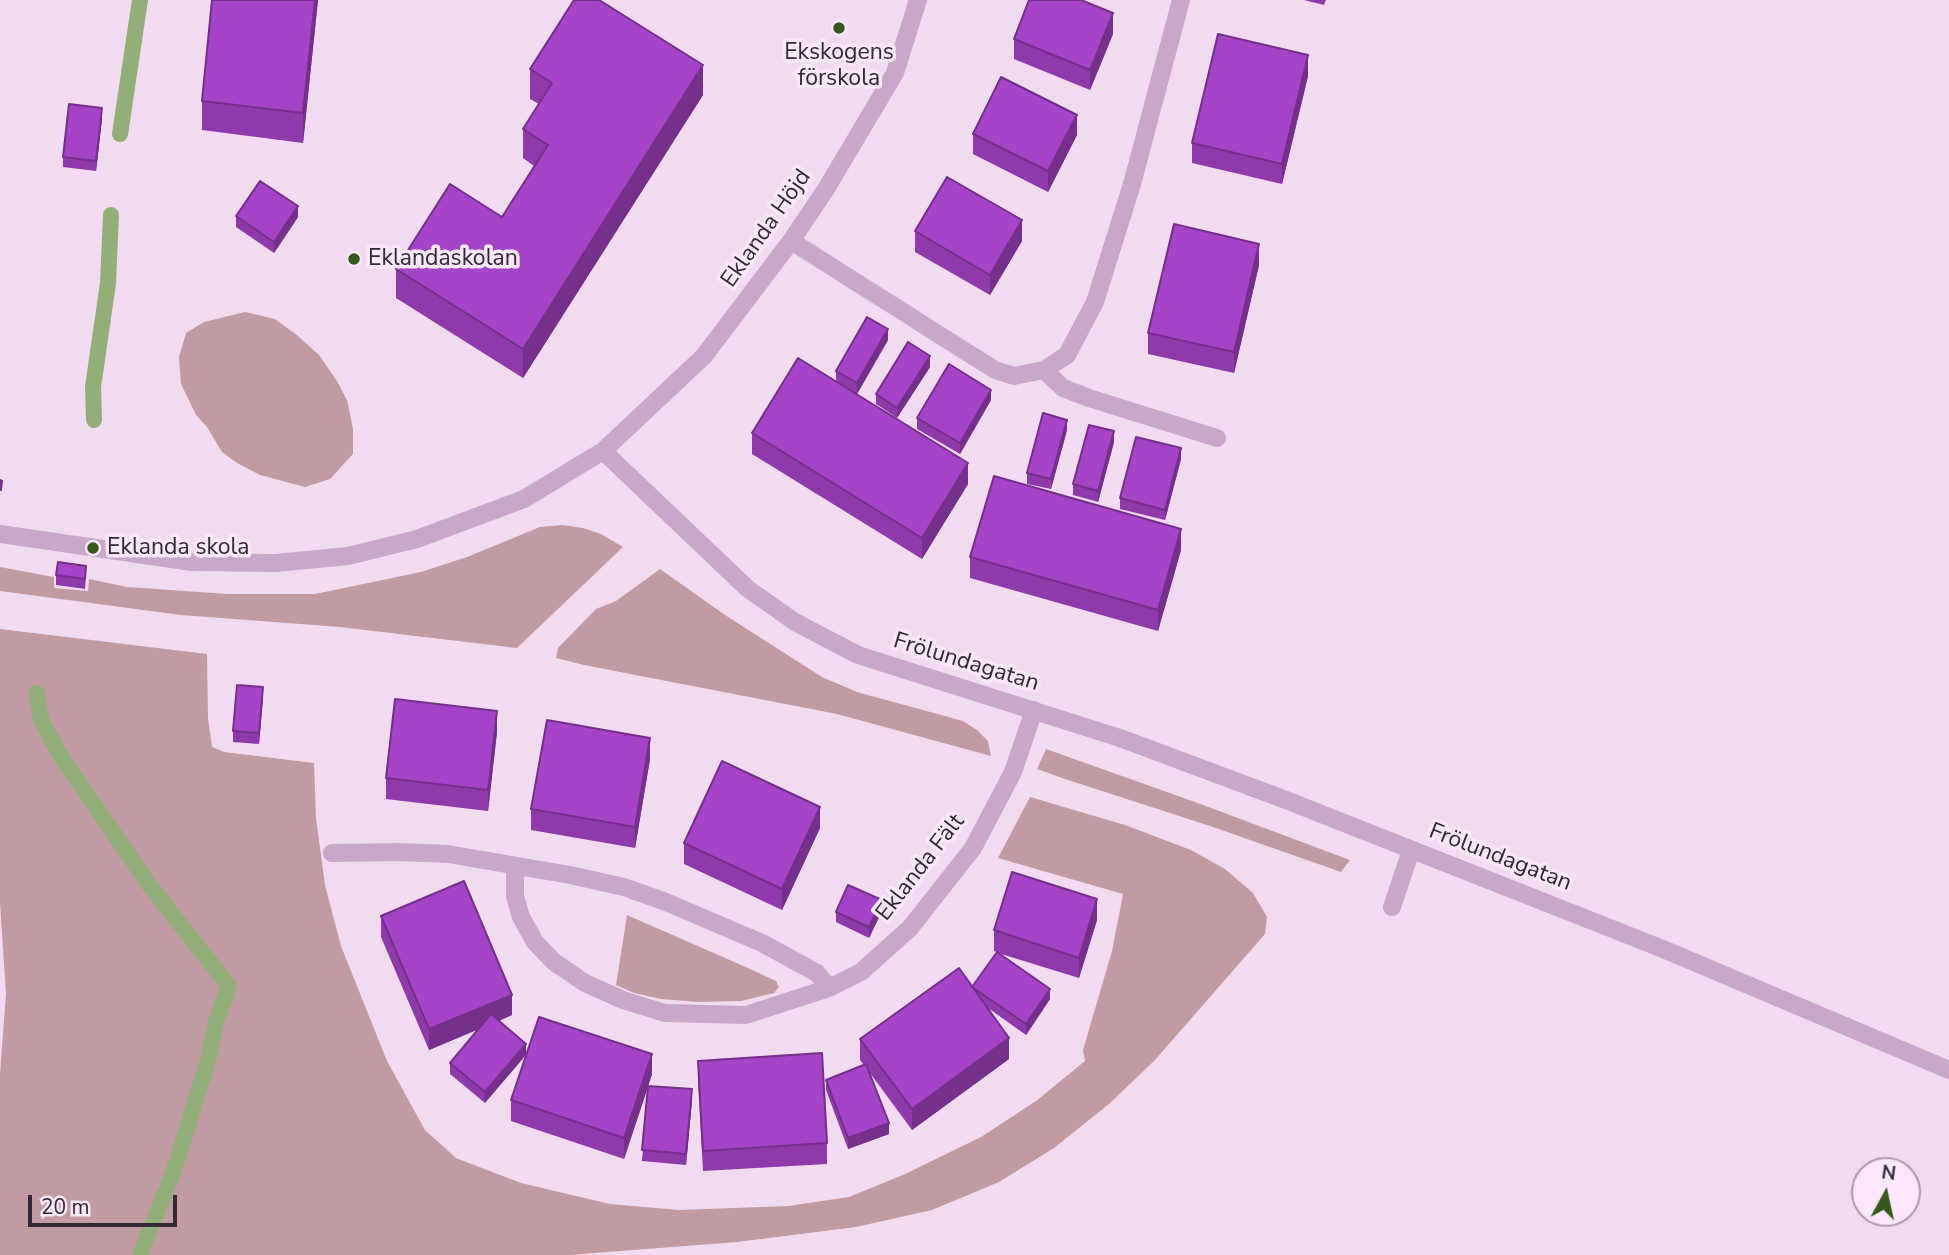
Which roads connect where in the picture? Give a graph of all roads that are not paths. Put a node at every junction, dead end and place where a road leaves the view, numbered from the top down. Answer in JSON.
{"nodes":[{"id":1,"x":918,"y":0,"type":"edge"},
{"id":2,"x":1181,"y":0,"type":"edge"},
{"id":3,"x":791,"y":241,"type":"junction"},
{"id":4,"x":1044,"y":370,"type":"junction"},
{"id":5,"x":1217,"y":438,"type":"dead end"},
{"id":6,"x":603,"y":451,"type":"junction"},
{"id":7,"x":0,"y":534,"type":"edge"},
{"id":8,"x":1034,"y":710,"type":"junction"},
{"id":9,"x":1411,"y":850,"type":"junction"},
{"id":10,"x":332,"y":853,"type":"dead end"},
{"id":11,"x":515,"y":866,"type":"junction"},
{"id":12,"x":1392,"y":907,"type":"dead end"},
{"id":13,"x":829,"y":988,"type":"junction"},
{"id":14,"x":1949,"y":1070,"type":"edge"}],
"edges":[{"from":1,"to":3,"type":"street","name":"Eklanda Höjd"},
{"from":2,"to":4,"type":"street"},
{"from":3,"to":4,"type":"street"},
{"from":3,"to":6,"type":"street","name":"Eklanda Höjd"},
{"from":4,"to":5,"type":"street"},
{"from":6,"to":7,"type":"street"},
{"from":6,"to":8,"type":"street","name":"Frölundagatan"},
{"from":8,"to":9,"type":"street","name":"Frölundagatan"},
{"from":8,"to":13,"type":"street","name":"Eklanda Fält"},
{"from":9,"to":12,"type":"street"},
{"from":9,"to":14,"type":"street","name":"Frölundagatan"},
{"from":10,"to":11,"type":"street"},
{"from":11,"to":13,"type":"street"},
{"from":11,"to":13,"type":"street","name":"Eklanda Fält"}]}
